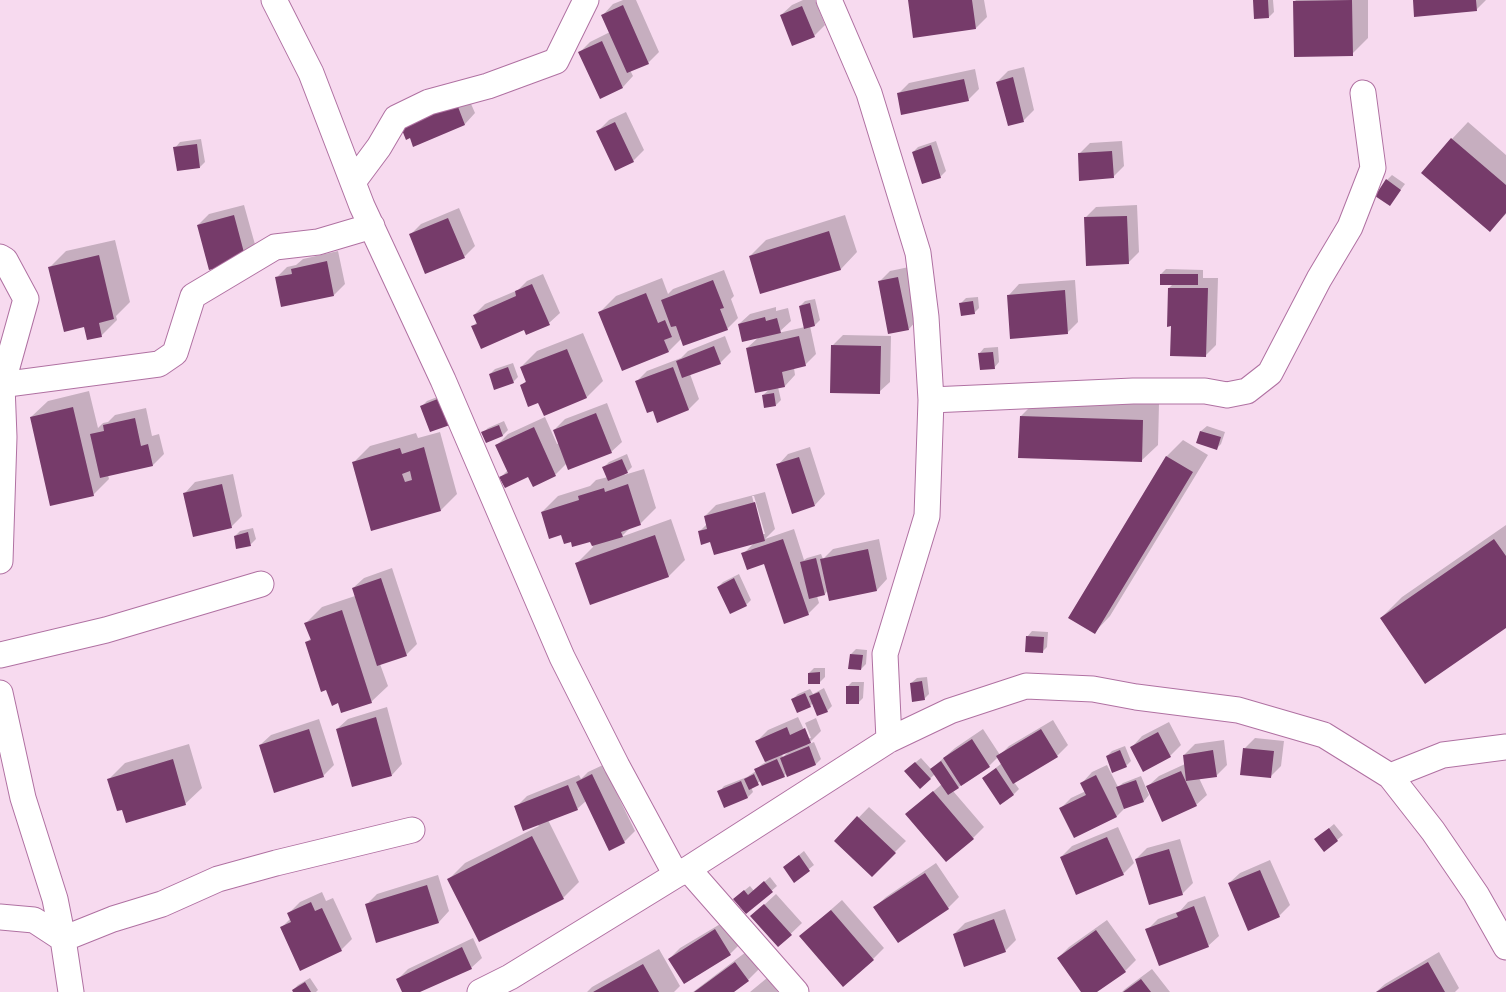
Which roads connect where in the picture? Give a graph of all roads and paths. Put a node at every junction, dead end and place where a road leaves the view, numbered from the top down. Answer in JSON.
{"nodes":[{"id":1,"x":274,"y":0,"type":"edge"},
{"id":2,"x":586,"y":0,"type":"edge"},
{"id":3,"x":829,"y":0,"type":"edge"},
{"id":4,"x":1363,"y":93,"type":"dead end"},
{"id":5,"x":353,"y":182,"type":"junction"},
{"id":6,"x":372,"y":226,"type":"junction"},
{"id":7,"x":0,"y":257,"type":"edge"},
{"id":8,"x":1,"y":385,"type":"edge"},
{"id":9,"x":930,"y":400,"type":"junction"},
{"id":10,"x":0,"y":561,"type":"edge"},
{"id":11,"x":261,"y":584,"type":"dead end"},
{"id":12,"x":0,"y":648,"type":"edge"},
{"id":13,"x":0,"y":656,"type":"edge"},
{"id":14,"x":0,"y":678,"type":"edge"},
{"id":15,"x":0,"y":693,"type":"edge"},
{"id":16,"x":889,"y":740,"type":"junction"},
{"id":17,"x":1506,"y":747,"type":"edge"},
{"id":18,"x":1390,"y":776,"type":"junction"},
{"id":19,"x":412,"y":830,"type":"dead end"},
{"id":20,"x":682,"y":872,"type":"junction"},
{"id":21,"x":0,"y":918,"type":"edge"},
{"id":22,"x":63,"y":939,"type":"junction"},
{"id":23,"x":1506,"y":947,"type":"edge"},
{"id":24,"x":71,"y":992,"type":"edge"},
{"id":25,"x":480,"y":992,"type":"edge"},
{"id":26,"x":796,"y":992,"type":"edge"}],
"edges":[{"from":1,"to":5,"type":"street"},
{"from":2,"to":5,"type":"street"},
{"from":3,"to":9,"type":"street"},
{"from":4,"to":9,"type":"street"},
{"from":5,"to":6,"type":"street"},
{"from":6,"to":8,"type":"street"},
{"from":6,"to":20,"type":"street"},
{"from":7,"to":8,"type":"street"},
{"from":8,"to":10,"type":"street"},
{"from":9,"to":16,"type":"street"},
{"from":11,"to":13,"type":"street"},
{"from":12,"to":13,"type":"street"},
{"from":13,"to":14,"type":"street"},
{"from":15,"to":22,"type":"street"},
{"from":16,"to":18,"type":"street"},
{"from":16,"to":20,"type":"street"},
{"from":17,"to":18,"type":"street"},
{"from":18,"to":23,"type":"street"},
{"from":19,"to":22,"type":"street"},
{"from":20,"to":25,"type":"street"},
{"from":20,"to":26,"type":"street"},
{"from":21,"to":22,"type":"street"},
{"from":22,"to":24,"type":"street"}]}
